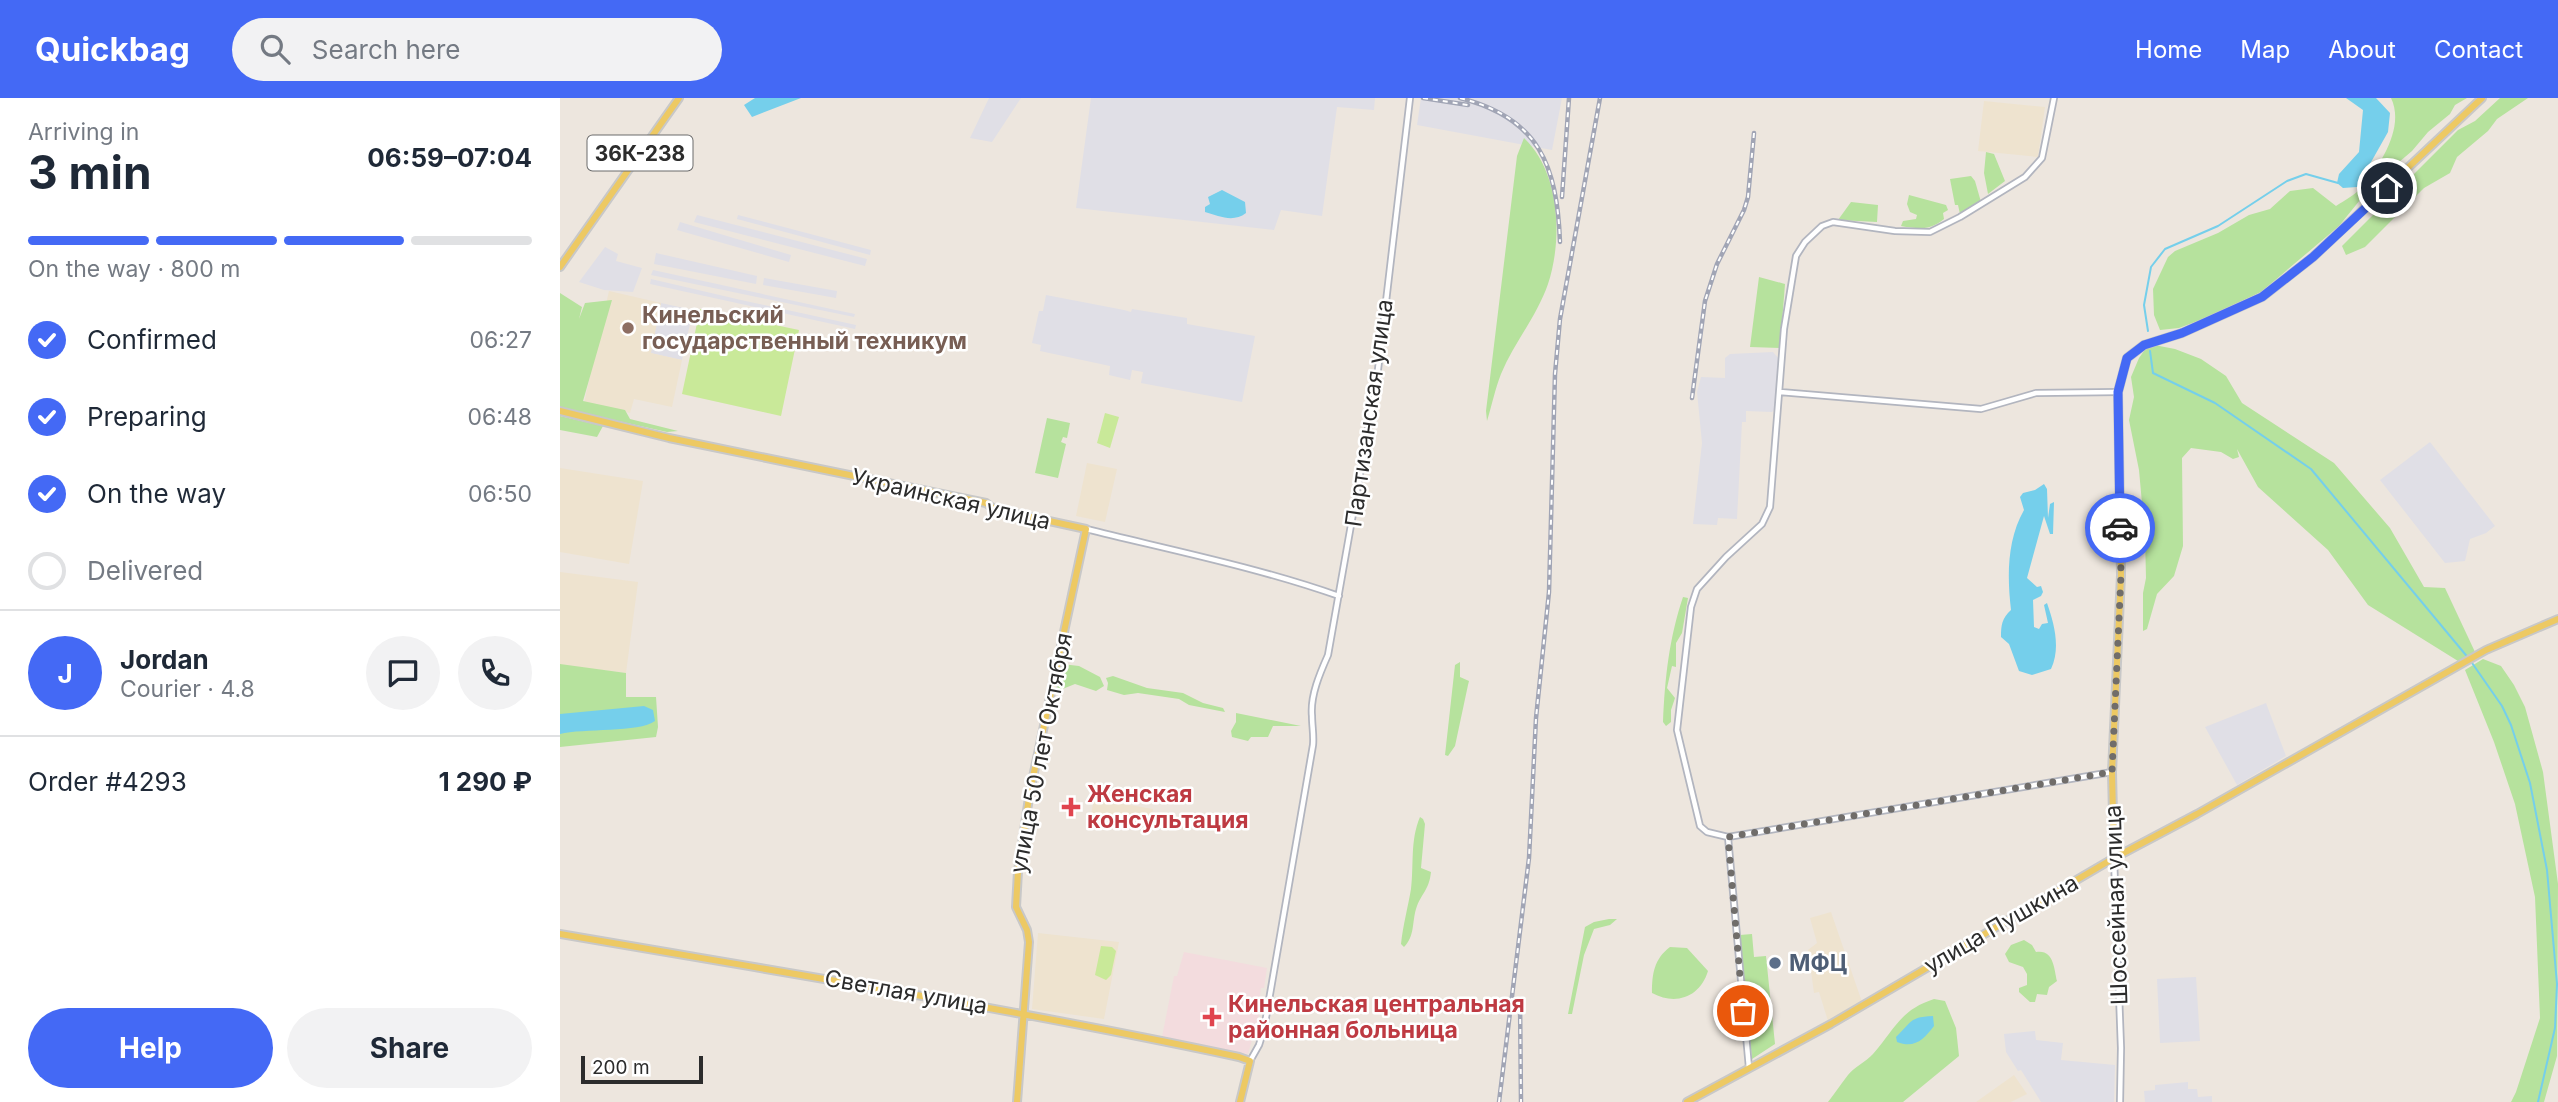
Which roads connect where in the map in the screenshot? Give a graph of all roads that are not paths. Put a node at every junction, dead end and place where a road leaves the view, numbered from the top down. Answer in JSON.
{"nodes":[{"id":1,"x":679,"y":98,"type":"edge"},
{"id":2,"x":1410,"y":98,"type":"edge"},
{"id":3,"x":2054,"y":98,"type":"edge"},
{"id":4,"x":2482,"y":98,"type":"edge"},
{"id":5,"x":560,"y":267,"type":"edge"},
{"id":6,"x":1780,"y":392,"type":"junction"},
{"id":7,"x":2118,"y":392,"type":"junction"},
{"id":8,"x":560,"y":411,"type":"edge"},
{"id":9,"x":1086,"y":529,"type":"junction"},
{"id":10,"x":1339,"y":596,"type":"junction"},
{"id":11,"x":2558,"y":619,"type":"edge"},
{"id":12,"x":2112,"y":772,"type":"junction"},
{"id":13,"x":1728,"y":837,"type":"junction"},
{"id":14,"x":2114,"y":858,"type":"junction"},
{"id":15,"x":560,"y":934,"type":"edge"},
{"id":16,"x":1025,"y":1013,"type":"junction"},
{"id":17,"x":1250,"y":1061,"type":"junction"},
{"id":18,"x":1749,"y":1068,"type":"junction"},
{"id":19,"x":1017,"y":1102,"type":"edge"},
{"id":20,"x":1240,"y":1102,"type":"edge"},
{"id":21,"x":1687,"y":1102,"type":"edge"},
{"id":22,"x":2120,"y":1102,"type":"edge"}],
"edges":[{"from":1,"to":5,"type":"main road","number":"36К-238"},
{"from":2,"to":10,"type":"street","name":"Партизанская улица"},
{"from":3,"to":6,"type":"street"},
{"from":4,"to":7,"type":"main road","name":"Шоссейная улица"},
{"from":6,"to":7,"type":"street"},
{"from":6,"to":13,"type":"street"},
{"from":7,"to":12,"type":"main road","name":"Шоссейная улица"},
{"from":8,"to":9,"type":"main road","name":"Украинская улица"},
{"from":9,"to":10,"type":"street","name":"Украинская улица"},
{"from":9,"to":16,"type":"main road","name":"улица 50 лет Октября"},
{"from":10,"to":17,"type":"street","name":"Партизанская улица"},
{"from":11,"to":14,"type":"main road","name":"улица Пушкина"},
{"from":12,"to":13,"type":"street"},
{"from":12,"to":14,"type":"main road","name":"Шоссейная улица"},
{"from":13,"to":18,"type":"street"},
{"from":14,"to":18,"type":"main road","name":"улица Пушкина"},
{"from":14,"to":22,"type":"street","name":"Шоссейная улица"},
{"from":15,"to":16,"type":"main road","name":"Светлая улица"},
{"from":16,"to":17,"type":"main road","name":"Светлая улица"},
{"from":16,"to":19,"type":"main road","name":"улица 50 лет Октября"},
{"from":17,"to":20,"type":"main road"},
{"from":18,"to":21,"type":"main road","name":"улица Пушкина"}]}
